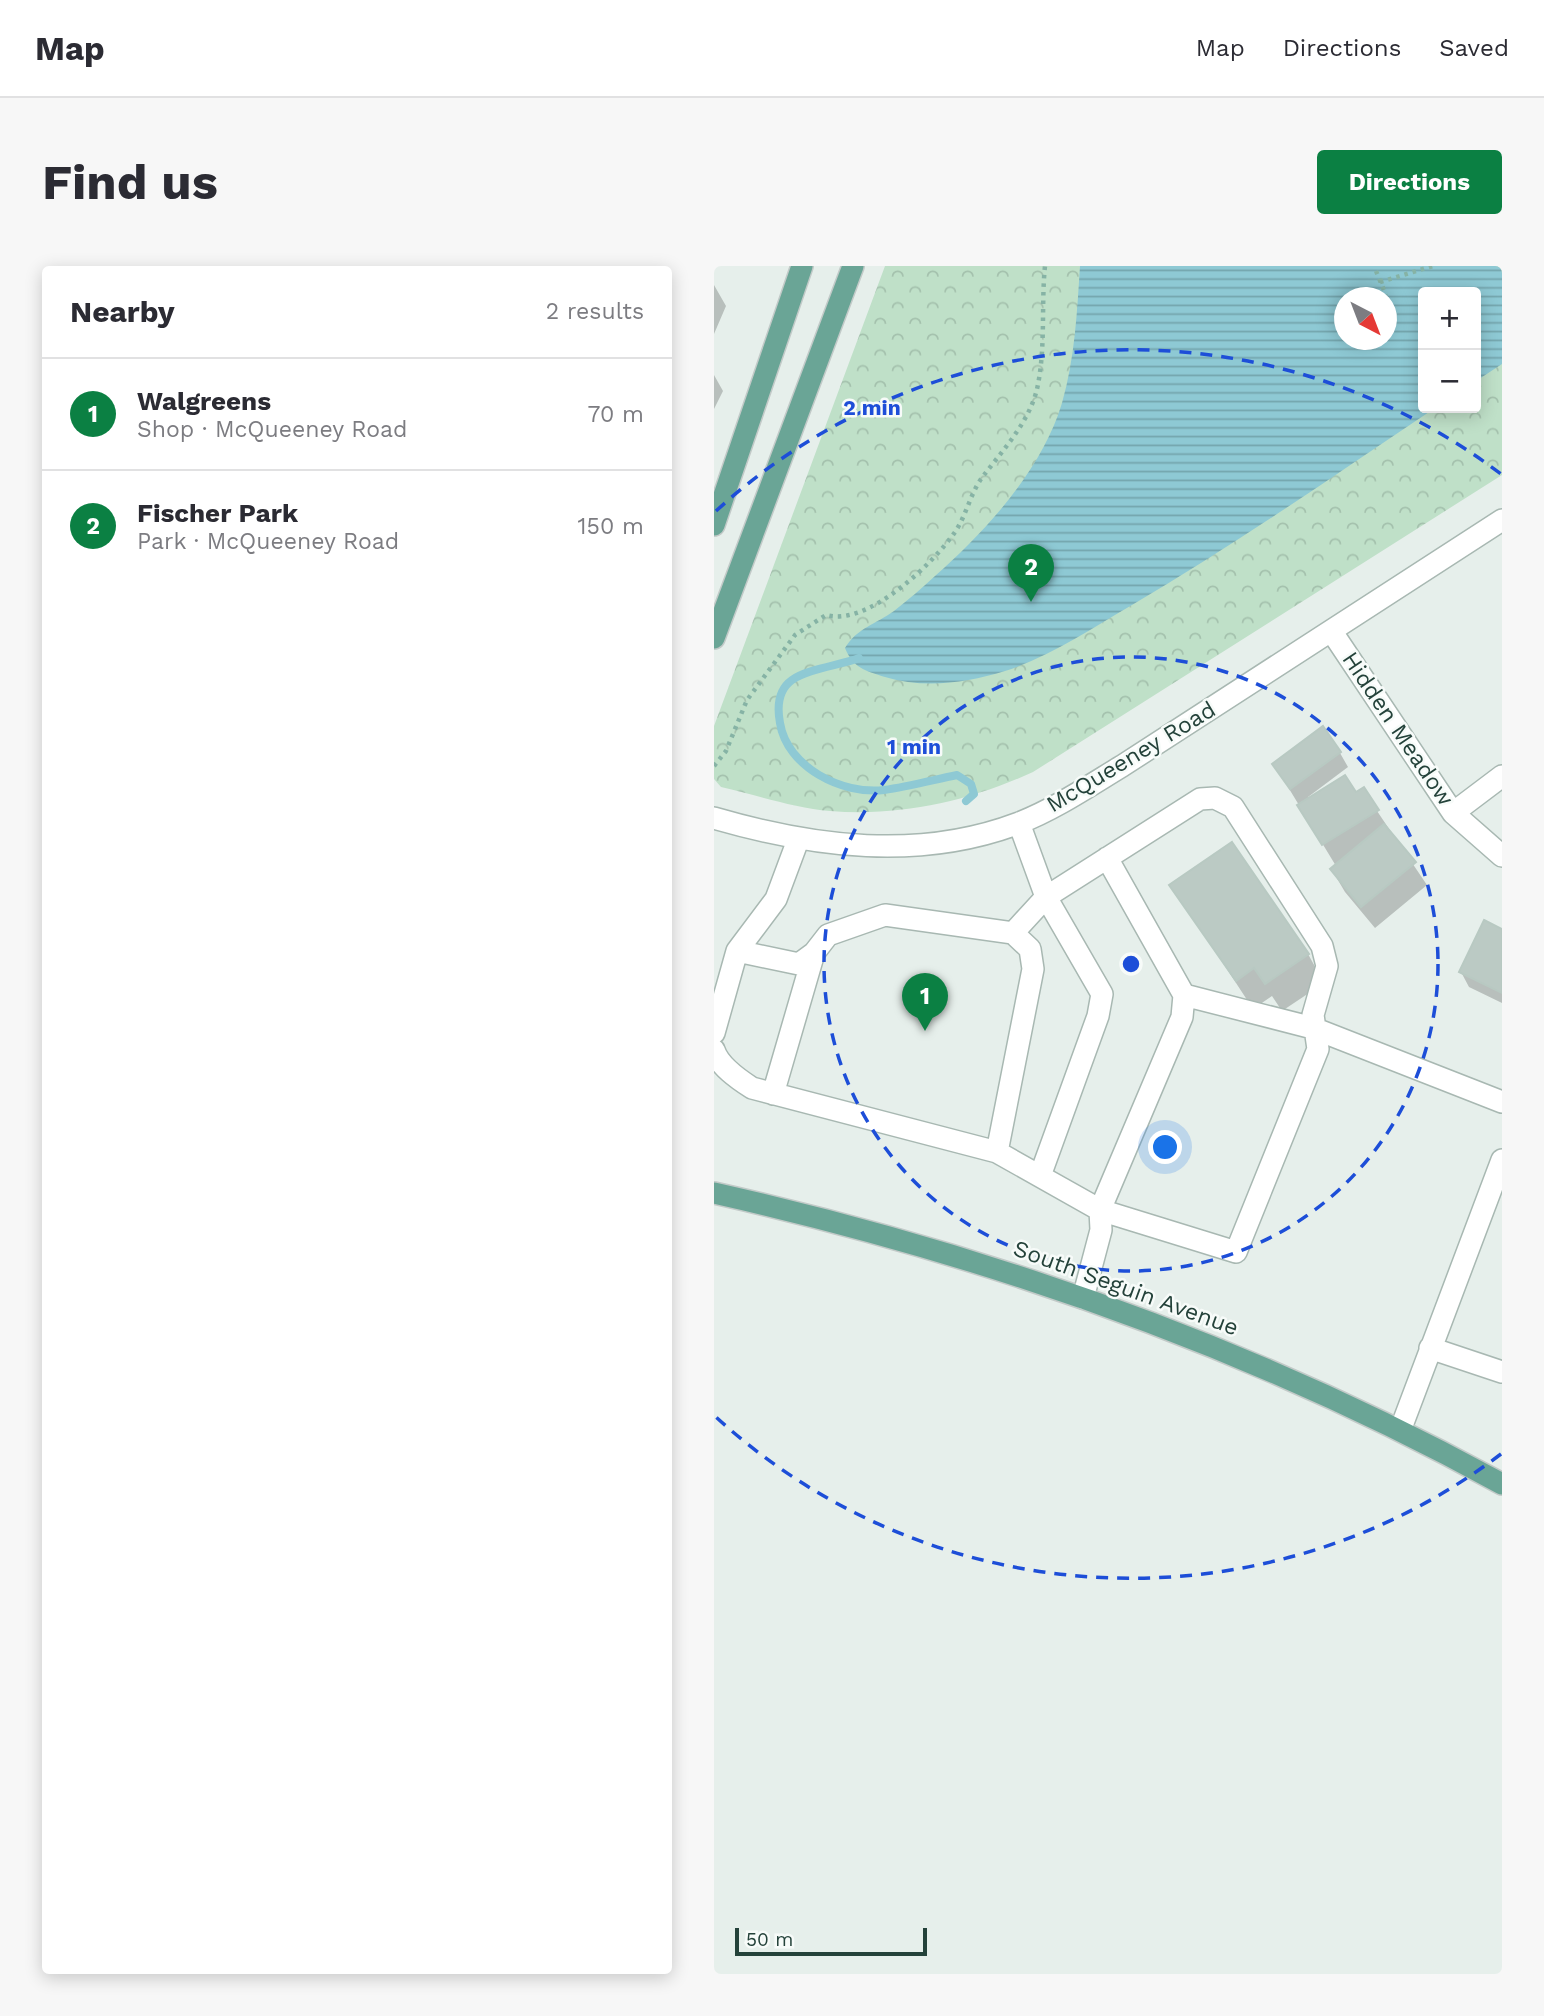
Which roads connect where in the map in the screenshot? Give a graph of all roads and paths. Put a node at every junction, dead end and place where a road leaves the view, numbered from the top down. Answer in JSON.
{"nodes":[{"id":1,"x":803,"y":266,"type":"edge"},
{"id":2,"x":1045,"y":266,"type":"edge"},
{"id":3,"x":1433,"y":266,"type":"edge"},
{"id":4,"x":849,"y":267,"type":"edge"},
{"id":5,"x":1376,"y":271,"type":"dead end"},
{"id":6,"x":1380,"y":282,"type":"junction"},
{"id":7,"x":1382,"y":287,"type":"edge"},
{"id":8,"x":1502,"y":520,"type":"edge"},
{"id":9,"x":714,"y":525,"type":"edge"},
{"id":10,"x":1332,"y":632,"type":"junction"},
{"id":11,"x":714,"y":638,"type":"edge"},
{"id":12,"x":714,"y":766,"type":"edge"},
{"id":13,"x":1502,"y":776,"type":"edge"},
{"id":14,"x":1453,"y":813,"type":"junction"},
{"id":15,"x":714,"y":818,"type":"edge"},
{"id":16,"x":1019,"y":823,"type":"junction"},
{"id":17,"x":798,"y":840,"type":"junction"},
{"id":18,"x":1502,"y":856,"type":"edge"},
{"id":19,"x":1107,"y":858,"type":"junction"},
{"id":20,"x":1046,"y":897,"type":"junction"},
{"id":21,"x":1013,"y":933,"type":"junction"},
{"id":22,"x":737,"y":951,"type":"junction"},
{"id":23,"x":814,"y":953,"type":"junction"},
{"id":24,"x":1184,"y":995,"type":"junction"},
{"id":25,"x":1313,"y":1028,"type":"junction"},
{"id":26,"x":714,"y":1032,"type":"edge"},
{"id":27,"x":714,"y":1050,"type":"edge"},
{"id":28,"x":773,"y":1094,"type":"junction"},
{"id":29,"x":1502,"y":1102,"type":"edge"},
{"id":30,"x":997,"y":1152,"type":"junction"},
{"id":31,"x":1502,"y":1160,"type":"edge"},
{"id":32,"x":1040,"y":1176,"type":"junction"},
{"id":33,"x":714,"y":1193,"type":"edge"},
{"id":34,"x":1100,"y":1210,"type":"junction"},
{"id":35,"x":1083,"y":1298,"type":"junction"},
{"id":36,"x":1430,"y":1348,"type":"junction"},
{"id":37,"x":1502,"y":1372,"type":"edge"},
{"id":38,"x":1401,"y":1428,"type":"junction"},
{"id":39,"x":1502,"y":1484,"type":"edge"}],
"edges":[{"from":1,"to":9,"type":"main road"},
{"from":2,"to":12,"type":"path"},
{"from":3,"to":6,"type":"path"},
{"from":4,"to":11,"type":"main road"},
{"from":5,"to":6,"type":"path"},
{"from":6,"to":7,"type":"path"},
{"from":8,"to":10,"type":"street","name":"McQueeney Road"},
{"from":10,"to":14,"type":"street","name":"Hidden Meadow"},
{"from":10,"to":16,"type":"street","name":"McQueeney Road"},
{"from":13,"to":14,"type":"street","name":"Hidden Meadow"},
{"from":14,"to":18,"type":"street"},
{"from":15,"to":17,"type":"street","name":"McQueeney Road"},
{"from":16,"to":17,"type":"street","name":"McQueeney Road"},
{"from":16,"to":20,"type":"street"},
{"from":17,"to":22,"type":"street"},
{"from":19,"to":20,"type":"street"},
{"from":19,"to":24,"type":"street"},
{"from":19,"to":25,"type":"street"},
{"from":20,"to":21,"type":"street"},
{"from":20,"to":32,"type":"street"},
{"from":21,"to":23,"type":"street"},
{"from":21,"to":30,"type":"street"},
{"from":22,"to":23,"type":"street"},
{"from":22,"to":26,"type":"street"},
{"from":23,"to":28,"type":"street"},
{"from":24,"to":25,"type":"street"},
{"from":24,"to":34,"type":"street"},
{"from":25,"to":29,"type":"street"},
{"from":25,"to":34,"type":"street"},
{"from":27,"to":28,"type":"street"},
{"from":28,"to":30,"type":"street"},
{"from":30,"to":32,"type":"street"},
{"from":31,"to":36,"type":"street"},
{"from":32,"to":34,"type":"street"},
{"from":33,"to":35,"type":"main road","name":"South Seguin Avenue"},
{"from":34,"to":35,"type":"street"},
{"from":35,"to":38,"type":"main road","name":"South Seguin Avenue"},
{"from":36,"to":37,"type":"street"},
{"from":36,"to":38,"type":"street"},
{"from":38,"to":39,"type":"main road","name":"South Seguin Avenue"}]}
